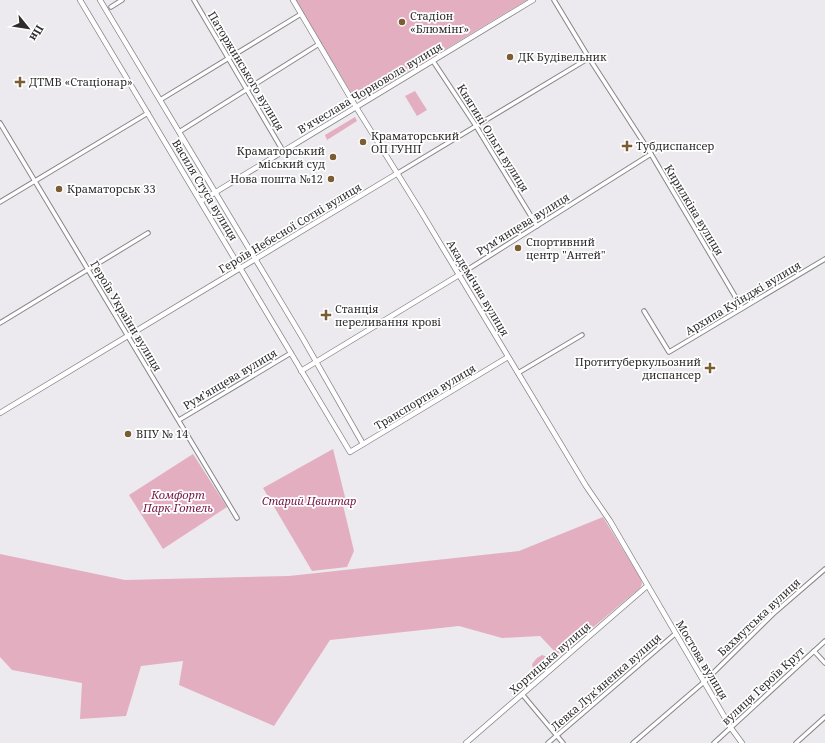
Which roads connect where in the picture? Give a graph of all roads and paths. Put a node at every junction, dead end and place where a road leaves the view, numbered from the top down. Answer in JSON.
{"nodes":[{"id":1,"x":80,"y":0,"type":"edge"},
{"id":2,"x":100,"y":0,"type":"edge"},
{"id":3,"x":122,"y":0,"type":"edge"},
{"id":4,"x":194,"y":0,"type":"edge"},
{"id":5,"x":293,"y":0,"type":"edge"},
{"id":6,"x":533,"y":0,"type":"edge"},
{"id":7,"x":554,"y":0,"type":"edge"},
{"id":8,"x":111,"y":7,"type":"dead end"},
{"id":9,"x":301,"y":14,"type":"junction"},
{"id":10,"x":319,"y":44,"type":"junction"},
{"id":11,"x":589,"y":58,"type":"junction"},
{"id":12,"x":228,"y":59,"type":"junction"},
{"id":13,"x":433,"y":61,"type":"junction"},
{"id":14,"x":246,"y":90,"type":"junction"},
{"id":15,"x":160,"y":100,"type":"junction"},
{"id":16,"x":356,"y":107,"type":"junction"},
{"id":17,"x":148,"y":113,"type":"junction"},
{"id":18,"x":0,"y":123,"type":"edge"},
{"id":19,"x":476,"y":126,"type":"junction"},
{"id":20,"x":179,"y":132,"type":"junction"},
{"id":21,"x":283,"y":151,"type":"junction"},
{"id":22,"x":651,"y":154,"type":"junction"},
{"id":23,"x":398,"y":173,"type":"junction"},
{"id":24,"x":35,"y":181,"type":"junction"},
{"id":25,"x":215,"y":192,"type":"junction"},
{"id":26,"x":201,"y":201,"type":"junction"},
{"id":27,"x":0,"y":202,"type":"edge"},
{"id":28,"x":537,"y":226,"type":"junction"},
{"id":29,"x":148,"y":233,"type":"dead end"},
{"id":30,"x":825,"y":259,"type":"edge"},
{"id":31,"x":255,"y":260,"type":"junction"},
{"id":32,"x":88,"y":268,"type":"junction"},
{"id":33,"x":240,"y":269,"type":"junction"},
{"id":34,"x":459,"y":275,"type":"junction"},
{"id":35,"x":742,"y":308,"type":"junction"},
{"id":36,"x":644,"y":311,"type":"dead end"},
{"id":37,"x":0,"y":324,"type":"edge"},
{"id":38,"x":582,"y":335,"type":"dead end"},
{"id":39,"x":128,"y":336,"type":"junction"},
{"id":40,"x":291,"y":353,"type":"junction"},
{"id":41,"x":508,"y":357,"type":"junction"},
{"id":42,"x":316,"y":362,"type":"junction"},
{"id":43,"x":301,"y":371,"type":"junction"},
{"id":44,"x":518,"y":372,"type":"junction"},
{"id":45,"x":0,"y":413,"type":"edge"},
{"id":46,"x":179,"y":420,"type":"junction"},
{"id":47,"x":364,"y":444,"type":"junction"},
{"id":48,"x":350,"y":452,"type":"joint"},
{"id":49,"x":237,"y":518,"type":"dead end"},
{"id":50,"x":825,"y":569,"type":"edge"},
{"id":51,"x":647,"y":586,"type":"junction"},
{"id":52,"x":675,"y":634,"type":"junction"},
{"id":53,"x":825,"y":641,"type":"edge"},
{"id":54,"x":814,"y":651,"type":"junction"},
{"id":55,"x":825,"y":663,"type":"edge"},
{"id":56,"x":704,"y":682,"type":"junction"},
{"id":57,"x":522,"y":694,"type":"junction"},
{"id":58,"x":825,"y":716,"type":"edge"},
{"id":59,"x":731,"y":728,"type":"junction"},
{"id":60,"x":557,"y":736,"type":"junction"},
{"id":61,"x":466,"y":743,"type":"edge"},
{"id":62,"x":548,"y":743,"type":"edge"},
{"id":63,"x":563,"y":743,"type":"edge"},
{"id":64,"x":633,"y":743,"type":"edge"},
{"id":65,"x":714,"y":743,"type":"edge"},
{"id":66,"x":742,"y":743,"type":"edge"},
{"id":67,"x":796,"y":743,"type":"edge"}],
"edges":[{"from":1,"to":17,"type":"street","name":"Василя Стуса вулиця"},
{"from":2,"to":15,"type":"street","name":"Василя Стуса вулиця"},
{"from":3,"to":8,"type":"street"},
{"from":4,"to":12,"type":"street","name":"Паторжинського вулиця"},
{"from":5,"to":9,"type":"street","name":"Академічна вулиця"},
{"from":6,"to":13,"type":"street","name":"В'ячеслава Чорновола вулиця"},
{"from":7,"to":11,"type":"street","name":"Кирилкіна вулиця"},
{"from":9,"to":10,"type":"street","name":"Академічна вулиця"},
{"from":9,"to":12,"type":"street"},
{"from":10,"to":14,"type":"street"},
{"from":10,"to":16,"type":"street","name":"Академічна вулиця"},
{"from":11,"to":19,"type":"street","name":"Героїв Небесної Сотні вулиця"},
{"from":11,"to":22,"type":"street","name":"Кирилкіна вулиця"},
{"from":12,"to":14,"type":"street","name":"Паторжинського вулиця"},
{"from":12,"to":15,"type":"street"},
{"from":13,"to":16,"type":"street","name":"В'ячеслава Чорновола вулиця"},
{"from":13,"to":19,"type":"street","name":"Княгині Ольги вулиця"},
{"from":14,"to":20,"type":"street"},
{"from":14,"to":21,"type":"street","name":"Паторжинського вулиця"},
{"from":15,"to":20,"type":"street","name":"Василя Стуса вулиця"},
{"from":16,"to":21,"type":"street","name":"В'ячеслава Чорновола вулиця"},
{"from":16,"to":23,"type":"street","name":"Академічна вулиця"},
{"from":17,"to":24,"type":"street"},
{"from":17,"to":26,"type":"street","name":"Василя Стуса вулиця"},
{"from":18,"to":24,"type":"street","name":"Героїв України вулиця"},
{"from":19,"to":23,"type":"street","name":"Героїв Небесної Сотні вулиця"},
{"from":19,"to":28,"type":"street","name":"Княгині Ольги вулиця"},
{"from":20,"to":25,"type":"street","name":"Василя Стуса вулиця"},
{"from":21,"to":25,"type":"street","name":"В'ячеслава Чорновола вулиця"},
{"from":22,"to":28,"type":"street","name":"Рум’янцева вулиця"},
{"from":22,"to":35,"type":"street","name":"Кирилкіна вулиця"},
{"from":23,"to":31,"type":"street","name":"Героїв Небесної Сотні вулиця"},
{"from":23,"to":34,"type":"street","name":"Академічна вулиця"},
{"from":24,"to":27,"type":"street"},
{"from":24,"to":32,"type":"street","name":"Героїв України вулиця"},
{"from":25,"to":26,"type":"street","name":"В'ячеслава Чорновола вулиця"},
{"from":25,"to":31,"type":"street","name":"Василя Стуса вулиця"},
{"from":26,"to":33,"type":"street","name":"Василя Стуса вулиця"},
{"from":28,"to":34,"type":"street","name":"Рум’янцева вулиця"},
{"from":29,"to":32,"type":"street"},
{"from":30,"to":35,"type":"street","name":"Архипа Куїнджі вулиця"},
{"from":31,"to":33,"type":"street","name":"Героїв Небесної Сотні вулиця"},
{"from":31,"to":42,"type":"street","name":"Василя Стуса вулиця"},
{"from":32,"to":37,"type":"street"},
{"from":32,"to":39,"type":"street","name":"Героїв України вулиця"},
{"from":33,"to":39,"type":"street","name":"Героїв Небесної Сотні вулиця"},
{"from":33,"to":40,"type":"street","name":"Василя Стуса вулиця"},
{"from":34,"to":41,"type":"street","name":"Академічна вулиця"},
{"from":34,"to":42,"type":"street","name":"Рум’янцева вулиця"},
{"from":35,"to":36,"type":"street","name":"Архипа Куїнджі вулиця"},
{"from":38,"to":44,"type":"street"},
{"from":39,"to":45,"type":"street","name":"Героїв Небесної Сотні вулиця"},
{"from":39,"to":46,"type":"street","name":"Героїв України вулиця"},
{"from":40,"to":43,"type":"street","name":"Василя Стуса вулиця"},
{"from":40,"to":46,"type":"street","name":"Рум’янцева вулиця"},
{"from":41,"to":44,"type":"street","name":"Академічна вулиця"},
{"from":41,"to":47,"type":"street","name":"Транспортна вулиця"},
{"from":42,"to":43,"type":"street","name":"Рум’янцева вулиця"},
{"from":42,"to":47,"type":"street","name":"Василя Стуса вулиця"},
{"from":43,"to":48,"type":"street","name":"Василя Стуса вулиця"},
{"from":44,"to":51,"type":"street","name":"Академічна вулиця"},
{"from":46,"to":49,"type":"street","name":"Героїв України вулиця"},
{"from":47,"to":48,"type":"street","name":"Транспортна вулиця"},
{"from":50,"to":56,"type":"street","name":"Бахмутська вулиця"},
{"from":51,"to":52,"type":"street","name":"Мостова вулиця"},
{"from":51,"to":57,"type":"street","name":"Хортицька вулиця"},
{"from":52,"to":56,"type":"street","name":"Мостова вулиця"},
{"from":52,"to":60,"type":"street","name":"Левка Лук'яненка вулиця"},
{"from":53,"to":54,"type":"street","name":"вулиця Героїв Крут"},
{"from":54,"to":55,"type":"street"},
{"from":54,"to":59,"type":"street","name":"вулиця Героїв Крут"},
{"from":56,"to":59,"type":"street","name":"Мостова вулиця"},
{"from":56,"to":64,"type":"street","name":"Бахмутська вулиця"},
{"from":57,"to":60,"type":"street"},
{"from":57,"to":61,"type":"street","name":"Хортицька вулиця"},
{"from":58,"to":67,"type":"street"},
{"from":59,"to":65,"type":"street","name":"вулиця Героїв Крут"},
{"from":59,"to":66,"type":"street","name":"Мостова вулиця"},
{"from":60,"to":62,"type":"street","name":"Левка Лук'яненка вулиця"},
{"from":60,"to":63,"type":"street"}]}
